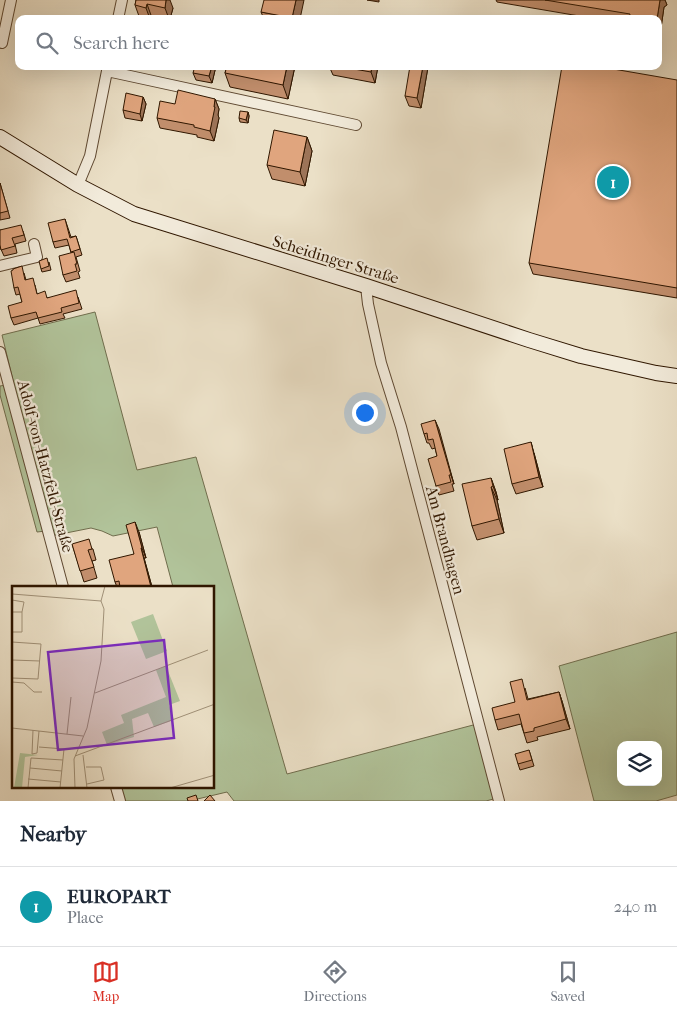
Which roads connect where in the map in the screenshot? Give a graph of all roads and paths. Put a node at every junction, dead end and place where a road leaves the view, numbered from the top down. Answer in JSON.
{"nodes":[{"id":1,"x":11,"y":0,"type":"edge"},
{"id":2,"x":122,"y":0,"type":"edge"},
{"id":3,"x":119,"y":15,"type":"edge"},
{"id":4,"x":0,"y":42,"type":"edge"},
{"id":5,"x":108,"y":70,"type":"edge"},
{"id":6,"x":112,"y":70,"type":"edge"},
{"id":7,"x":356,"y":125,"type":"dead end"},
{"id":8,"x":0,"y":137,"type":"edge"},
{"id":9,"x":78,"y":185,"type":"junction"},
{"id":10,"x":34,"y":244,"type":"dead end"},
{"id":11,"x":0,"y":266,"type":"edge"},
{"id":12,"x":366,"y":286,"type":"junction"},
{"id":13,"x":0,"y":352,"type":"edge"},
{"id":14,"x":677,"y":376,"type":"edge"},
{"id":15,"x":63,"y":586,"type":"edge"},
{"id":16,"x":116,"y":788,"type":"edge"},
{"id":17,"x":120,"y":801,"type":"edge"},
{"id":18,"x":499,"y":801,"type":"edge"}],
"edges":[{"from":1,"to":4,"type":"street"},
{"from":2,"to":3,"type":"street"},
{"from":5,"to":9,"type":"street"},
{"from":6,"to":7,"type":"street"},
{"from":8,"to":9,"type":"main road","name":"Scheidinger Straße"},
{"from":9,"to":12,"type":"main road","name":"Scheidinger Straße"},
{"from":10,"to":11,"type":"street"},
{"from":12,"to":14,"type":"main road","name":"Scheidinger Straße"},
{"from":12,"to":18,"type":"street","name":"Am Brandhagen"},
{"from":13,"to":15,"type":"street","name":"Adolf-von-Hatzfeld-Straße"},
{"from":16,"to":17,"type":"street"}]}
